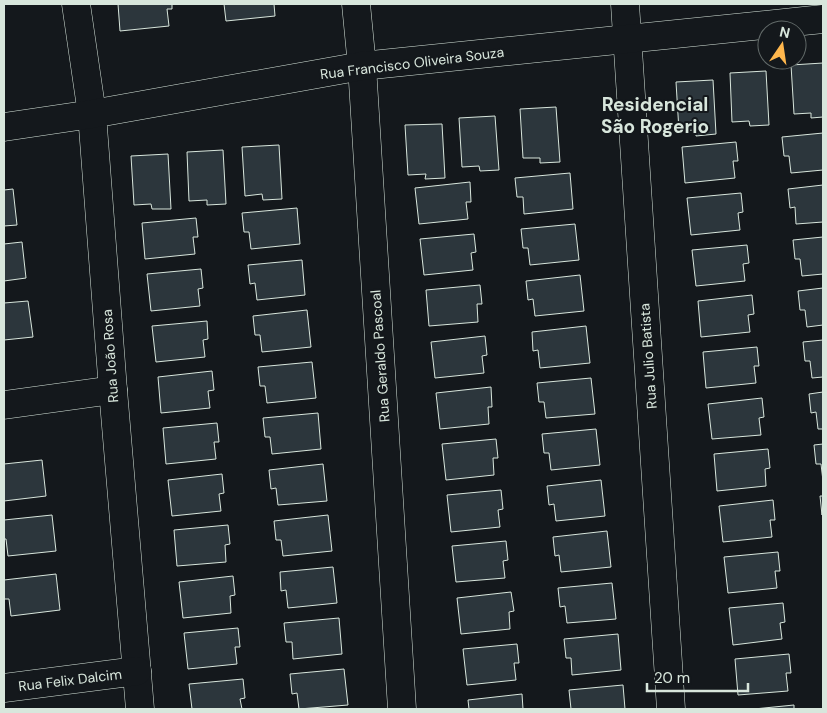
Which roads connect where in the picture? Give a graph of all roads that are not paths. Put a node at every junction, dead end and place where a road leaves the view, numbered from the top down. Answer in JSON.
{"nodes":[{"id":1,"x":76,"y":4,"type":"edge"},
{"id":2,"x":356,"y":4,"type":"edge"},
{"id":3,"x":625,"y":4,"type":"edge"},
{"id":4,"x":823,"y":19,"type":"edge"},
{"id":5,"x":628,"y":39,"type":"junction"},
{"id":6,"x":362,"y":66,"type":"junction"},
{"id":7,"x":92,"y":114,"type":"junction"},
{"id":8,"x":4,"y":127,"type":"edge"},
{"id":9,"x":113,"y":390,"type":"junction"},
{"id":10,"x":4,"y":405,"type":"edge"},
{"id":11,"x":137,"y":671,"type":"junction"},
{"id":12,"x":4,"y":688,"type":"edge"},
{"id":13,"x":140,"y":709,"type":"edge"},
{"id":14,"x":402,"y":709,"type":"edge"},
{"id":15,"x":671,"y":709,"type":"edge"}],
"edges":[{"from":1,"to":7,"type":"street","name":"Rua João Rosa"},
{"from":2,"to":6,"type":"street","name":"Rua Geraldo Pascoal"},
{"from":3,"to":5,"type":"street","name":"Rua Julio Batista"},
{"from":4,"to":5,"type":"street","name":"Rua Francisco Oliveira Souza"},
{"from":5,"to":6,"type":"street","name":"Rua Francisco Oliveira Souza"},
{"from":5,"to":15,"type":"street","name":"Rua Julio Batista"},
{"from":6,"to":7,"type":"street","name":"Rua Francisco Oliveira Souza"},
{"from":6,"to":14,"type":"street","name":"Rua Geraldo Pascoal"},
{"from":7,"to":8,"type":"street","name":"Rua Francisco Oliveira Souza"},
{"from":7,"to":9,"type":"street","name":"Rua João Rosa"},
{"from":9,"to":10,"type":"street"},
{"from":9,"to":11,"type":"street","name":"Rua João Rosa"},
{"from":11,"to":12,"type":"street","name":"Rua Felix Dalcim"},
{"from":11,"to":13,"type":"street","name":"Rua João Rosa"}]}
